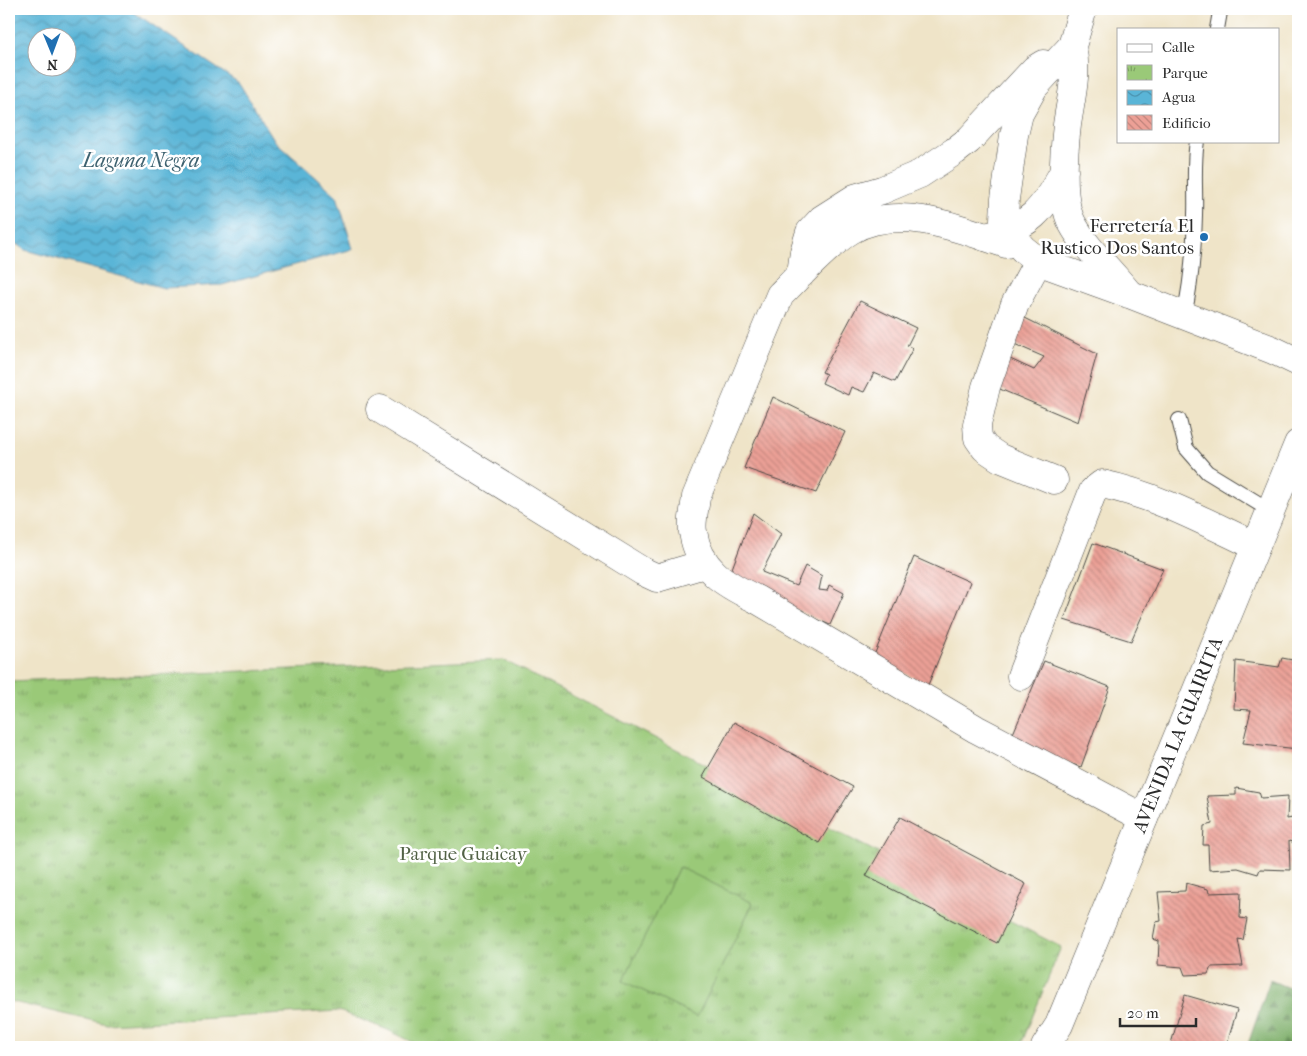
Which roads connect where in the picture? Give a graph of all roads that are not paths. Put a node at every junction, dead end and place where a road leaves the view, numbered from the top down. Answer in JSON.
{"nodes":[{"id":1,"x":1083,"y":9,"type":"edge"},
{"id":2,"x":1220,"y":12,"type":"dead end"},
{"id":3,"x":1217,"y":28,"type":"edge"},
{"id":4,"x":1072,"y":46,"type":"junction"},
{"id":5,"x":1197,"y":142,"type":"edge"},
{"id":6,"x":1065,"y":170,"type":"junction"},
{"id":7,"x":996,"y":234,"type":"junction"},
{"id":8,"x":1035,"y":259,"type":"junction"},
{"id":9,"x":801,"y":274,"type":"junction"},
{"id":10,"x":1130,"y":294,"type":"junction"},
{"id":11,"x":1184,"y":315,"type":"junction"},
{"id":12,"x":1298,"y":362,"type":"edge"},
{"id":13,"x":380,"y":410,"type":"dead end"},
{"id":14,"x":1179,"y":420,"type":"dead end"},
{"id":15,"x":1298,"y":444,"type":"edge"},
{"id":16,"x":1054,"y":480,"type":"dead end"},
{"id":17,"x":1271,"y":511,"type":"junction"},
{"id":18,"x":1256,"y":546,"type":"junction"},
{"id":19,"x":704,"y":564,"type":"junction"},
{"id":20,"x":1021,"y":676,"type":"dead end"},
{"id":21,"x":1144,"y":818,"type":"junction"},
{"id":22,"x":1055,"y":1040,"type":"edge"}],
"edges":[{"from":1,"to":4,"type":"street"},
{"from":2,"to":3,"type":"lane"},
{"from":4,"to":6,"type":"street"},
{"from":4,"to":7,"type":"street"},
{"from":4,"to":9,"type":"street"},
{"from":5,"to":11,"type":"lane"},
{"from":6,"to":7,"type":"street"},
{"from":6,"to":10,"type":"street"},
{"from":7,"to":8,"type":"street"},
{"from":7,"to":9,"type":"street"},
{"from":8,"to":10,"type":"street"},
{"from":8,"to":16,"type":"street"},
{"from":9,"to":19,"type":"street"},
{"from":10,"to":11,"type":"street"},
{"from":11,"to":12,"type":"street"},
{"from":13,"to":19,"type":"street"},
{"from":14,"to":17,"type":"lane"},
{"from":15,"to":17,"type":"street","name":"AVENIDA LA GUAIRITA"},
{"from":17,"to":18,"type":"street","name":"AVENIDA LA GUAIRITA"},
{"from":18,"to":20,"type":"street"},
{"from":18,"to":21,"type":"street","name":"AVENIDA LA GUAIRITA"},
{"from":19,"to":21,"type":"street"},
{"from":21,"to":22,"type":"street","name":"AVENIDA LA GUAIRITA"}]}
